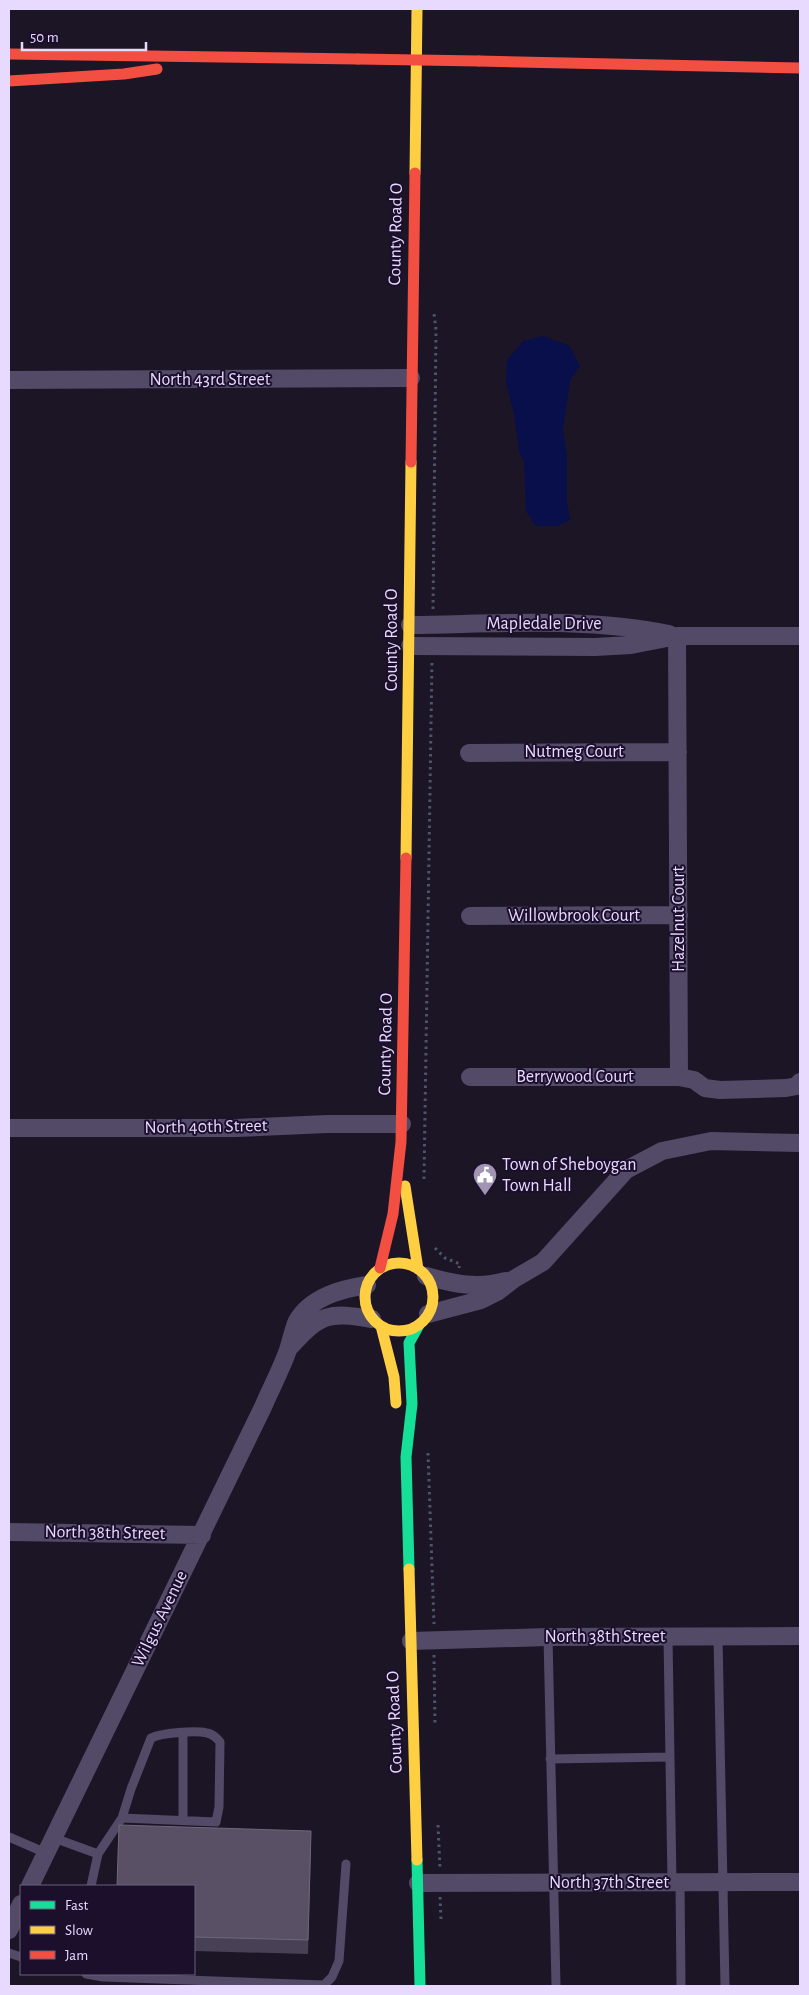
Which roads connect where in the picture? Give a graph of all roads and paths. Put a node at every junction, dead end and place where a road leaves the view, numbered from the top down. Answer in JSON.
{"nodes":[{"id":1,"x":417,"y":9,"type":"edge"},
{"id":2,"x":9,"y":54,"type":"edge"},
{"id":3,"x":242,"y":56,"type":"junction"},
{"id":4,"x":800,"y":68,"type":"edge"},
{"id":5,"x":9,"y":81,"type":"edge"},
{"id":6,"x":413,"y":301,"type":"junction"},
{"id":7,"x":411,"y":378,"type":"junction"},
{"id":8,"x":9,"y":380,"type":"edge"},
{"id":9,"x":410,"y":625,"type":"junction"},
{"id":10,"x":432,"y":625,"type":"junction"},
{"id":11,"x":677,"y":636,"type":"junction"},
{"id":12,"x":800,"y":636,"type":"edge"},
{"id":13,"x":410,"y":646,"type":"junction"},
{"id":14,"x":432,"y":646,"type":"junction"},
{"id":15,"x":678,"y":752,"type":"junction"},
{"id":16,"x":469,"y":753,"type":"dead end"},
{"id":17,"x":678,"y":915,"type":"junction"},
{"id":18,"x":470,"y":916,"type":"dead end"},
{"id":19,"x":470,"y":1077,"type":"dead end"},
{"id":20,"x":679,"y":1077,"type":"junction"},
{"id":21,"x":800,"y":1082,"type":"edge"},
{"id":22,"x":402,"y":1124,"type":"junction"},
{"id":23,"x":9,"y":1128,"type":"edge"},
{"id":24,"x":800,"y":1143,"type":"edge"},
{"id":25,"x":401,"y":1164,"type":"junction"},
{"id":26,"x":424,"y":1183,"type":"dead end"},
{"id":27,"x":431,"y":1242,"type":"dead end"},
{"id":28,"x":380,"y":1268,"type":"junction"},
{"id":29,"x":422,"y":1272,"type":"junction"},
{"id":30,"x":514,"y":1279,"type":"junction"},
{"id":31,"x":367,"y":1285,"type":"junction"},
{"id":32,"x":457,"y":1285,"type":"junction"},
{"id":33,"x":424,"y":1320,"type":"junction"},
{"id":34,"x":377,"y":1323,"type":"junction"},
{"id":35,"x":288,"y":1350,"type":"junction"},
{"id":36,"x":428,"y":1444,"type":"dead end"},
{"id":37,"x":406,"y":1457,"type":"junction"},
{"id":38,"x":9,"y":1532,"type":"edge"},
{"id":39,"x":202,"y":1535,"type":"junction"},
{"id":40,"x":800,"y":1636,"type":"edge"},
{"id":41,"x":548,"y":1637,"type":"junction"},
{"id":42,"x":668,"y":1637,"type":"junction"},
{"id":43,"x":718,"y":1637,"type":"junction"},
{"id":44,"x":434,"y":1640,"type":"junction"},
{"id":45,"x":411,"y":1641,"type":"junction"},
{"id":46,"x":183,"y":1734,"type":"junction"},
{"id":47,"x":436,"y":1736,"type":"dead end"},
{"id":48,"x":670,"y":1756,"type":"junction"},
{"id":49,"x":550,"y":1758,"type":"junction"},
{"id":50,"x":122,"y":1818,"type":"junction"},
{"id":51,"x":182,"y":1820,"type":"junction"},
{"id":52,"x":438,"y":1824,"type":"dead end"},
{"id":53,"x":9,"y":1837,"type":"edge"},
{"id":54,"x":50,"y":1845,"type":"junction"},
{"id":55,"x":98,"y":1854,"type":"junction"},
{"id":56,"x":346,"y":1864,"type":"dead end"},
{"id":57,"x":676,"y":1882,"type":"junction"},
{"id":58,"x":723,"y":1882,"type":"junction"},
{"id":59,"x":800,"y":1882,"type":"edge"},
{"id":60,"x":418,"y":1883,"type":"junction"},
{"id":61,"x":440,"y":1883,"type":"junction"},
{"id":62,"x":553,"y":1883,"type":"junction"},
{"id":63,"x":30,"y":1885,"type":"edge"},
{"id":64,"x":91,"y":1885,"type":"edge"},
{"id":65,"x":20,"y":1906,"type":"edge"},
{"id":66,"x":441,"y":1923,"type":"dead end"},
{"id":67,"x":9,"y":1930,"type":"edge"},
{"id":68,"x":92,"y":1975,"type":"edge"},
{"id":69,"x":556,"y":1985,"type":"dead end"},
{"id":70,"x":420,"y":1986,"type":"edge"},
{"id":71,"x":682,"y":1986,"type":"edge"},
{"id":72,"x":725,"y":1986,"type":"edge"}],
"edges":[{"from":1,"to":6,"type":"main road","name":"County Road O"},
{"from":2,"to":3,"type":"main road"},
{"from":3,"to":4,"type":"main road","bridge":true},
{"from":3,"to":5,"type":"main road"},
{"from":6,"to":7,"type":"main road","name":"County Road O"},
{"from":6,"to":10,"type":"path"},
{"from":7,"to":8,"type":"street","name":"North 43rd Street"},
{"from":7,"to":9,"type":"main road","name":"County Road O"},
{"from":9,"to":10,"type":"street","name":"Mapledale Drive"},
{"from":9,"to":13,"type":"main road","name":"County Road O"},
{"from":10,"to":11,"type":"street","name":"Mapledale Drive"},
{"from":11,"to":12,"type":"street","name":"Mapledale Drive"},
{"from":11,"to":14,"type":"street","name":"Mapledale Drive"},
{"from":11,"to":15,"type":"street","name":"Hazelnut Court"},
{"from":13,"to":14,"type":"street","name":"Mapledale Drive"},
{"from":13,"to":22,"type":"main road","name":"County Road O"},
{"from":14,"to":26,"type":"path"},
{"from":15,"to":16,"type":"street","name":"Nutmeg Court"},
{"from":15,"to":17,"type":"street","name":"Hazelnut Court"},
{"from":17,"to":18,"type":"street","name":"Willowbrook Court"},
{"from":17,"to":20,"type":"street","name":"Hazelnut Court"},
{"from":19,"to":20,"type":"street","name":"Berrywood Court"},
{"from":20,"to":21,"type":"street"},
{"from":22,"to":23,"type":"street","name":"North 40th Street"},
{"from":22,"to":25,"type":"main road","name":"County Road O"},
{"from":24,"to":30,"type":"street"},
{"from":25,"to":28,"type":"main road","name":"County Road O"},
{"from":25,"to":29,"type":"main road"},
{"from":27,"to":32,"type":"path"},
{"from":28,"to":29,"type":"main road"},
{"from":28,"to":31,"type":"main road"},
{"from":29,"to":32,"type":"street"},
{"from":29,"to":33,"type":"main road"},
{"from":30,"to":32,"type":"street"},
{"from":30,"to":33,"type":"street"},
{"from":31,"to":34,"type":"main road"},
{"from":31,"to":35,"type":"street","name":"Wilgus Avenue"},
{"from":33,"to":34,"type":"main road"},
{"from":33,"to":37,"type":"main road","name":"County Road O"},
{"from":34,"to":35,"type":"street","name":"Wilgus Avenue"},
{"from":34,"to":37,"type":"main road","name":"County Road O"},
{"from":35,"to":39,"type":"street","name":"Wilgus Avenue"},
{"from":36,"to":44,"type":"path"},
{"from":37,"to":45,"type":"main road","name":"County Road O"},
{"from":38,"to":39,"type":"street","name":"North 38th Street"},
{"from":39,"to":54,"type":"street","name":"Wilgus Avenue"},
{"from":40,"to":43,"type":"street","name":"North 38th Street"},
{"from":41,"to":42,"type":"street","name":"North 38th Street"},
{"from":41,"to":44,"type":"street","name":"North 38th Street"},
{"from":41,"to":49,"type":"lane"},
{"from":42,"to":43,"type":"street","name":"North 38th Street"},
{"from":42,"to":48,"type":"lane"},
{"from":43,"to":58,"type":"lane"},
{"from":44,"to":45,"type":"street","name":"North 38th Street"},
{"from":44,"to":47,"type":"path"},
{"from":45,"to":60,"type":"main road","name":"County Road O"},
{"from":46,"to":50,"type":"lane"},
{"from":46,"to":51,"type":"lane"},
{"from":46,"to":51,"type":"lane"},
{"from":48,"to":49,"type":"lane"},
{"from":48,"to":57,"type":"lane"},
{"from":49,"to":62,"type":"lane"},
{"from":50,"to":51,"type":"lane"},
{"from":50,"to":55,"type":"lane"},
{"from":52,"to":61,"type":"path"},
{"from":53,"to":54,"type":"lane"},
{"from":54,"to":55,"type":"lane"},
{"from":54,"to":63,"type":"street","name":"Wilgus Avenue"},
{"from":55,"to":64,"type":"lane"},
{"from":56,"to":68,"type":"lane"},
{"from":57,"to":58,"type":"street","name":"North 37th Street"},
{"from":57,"to":62,"type":"street","name":"North 37th Street"},
{"from":57,"to":71,"type":"lane"},
{"from":58,"to":59,"type":"street","name":"North 37th Street"},
{"from":58,"to":72,"type":"lane"},
{"from":60,"to":61,"type":"street","name":"North 37th Street"},
{"from":60,"to":70,"type":"main road","name":"County Road O"},
{"from":61,"to":62,"type":"street","name":"North 37th Street"},
{"from":61,"to":66,"type":"path"},
{"from":62,"to":69,"type":"lane"},
{"from":65,"to":67,"type":"street"}]}
